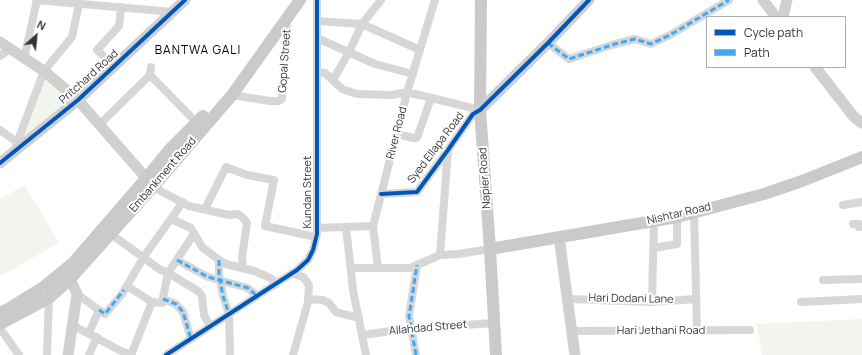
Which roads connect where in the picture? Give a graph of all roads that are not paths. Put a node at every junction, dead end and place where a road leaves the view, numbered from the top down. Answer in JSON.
{"nodes":[{"id":1,"x":36,"y":0,"type":"edge"},
{"id":2,"x":185,"y":0,"type":"edge"},
{"id":3,"x":296,"y":0,"type":"edge"},
{"id":4,"x":300,"y":0,"type":"edge"},
{"id":5,"x":317,"y":0,"type":"edge"},
{"id":6,"x":381,"y":0,"type":"edge"},
{"id":7,"x":435,"y":0,"type":"edge"},
{"id":8,"x":481,"y":0,"type":"edge"},
{"id":9,"x":588,"y":0,"type":"edge"},
{"id":10,"x":729,"y":0,"type":"edge"},
{"id":11,"x":764,"y":0,"type":"edge"},
{"id":12,"x":786,"y":0,"type":"edge"},
{"id":13,"x":79,"y":4,"type":"junction"},
{"id":14,"x":121,"y":8,"type":"junction"},
{"id":15,"x":173,"y":12,"type":"junction"},
{"id":16,"x":775,"y":16,"type":"edge"},
{"id":17,"x":783,"y":16,"type":"edge"},
{"id":18,"x":287,"y":19,"type":"junction"},
{"id":19,"x":317,"y":21,"type":"junction"},
{"id":20,"x":362,"y":24,"type":"junction"},
{"id":21,"x":317,"y":38,"type":"junction"},
{"id":22,"x":0,"y":42,"type":"edge"},
{"id":23,"x":548,"y":43,"type":"junction"},
{"id":24,"x":10,"y":49,"type":"junction"},
{"id":25,"x":420,"y":50,"type":"junction"},
{"id":26,"x":349,"y":52,"type":"junction"},
{"id":27,"x":0,"y":56,"type":"edge"},
{"id":28,"x":24,"y":59,"type":"junction"},
{"id":29,"x":114,"y":66,"type":"junction"},
{"id":30,"x":816,"y":68,"type":"edge"},
{"id":31,"x":44,"y":71,"type":"junction"},
{"id":32,"x":317,"y":72,"type":"junction"},
{"id":33,"x":413,"y":74,"type":"junction"},
{"id":34,"x":333,"y":80,"type":"junction"},
{"id":35,"x":407,"y":92,"type":"junction"},
{"id":36,"x":232,"y":95,"type":"junction"},
{"id":37,"x":431,"y":98,"type":"junction"},
{"id":38,"x":78,"y":100,"type":"junction"},
{"id":39,"x":480,"y":110,"type":"junction"},
{"id":40,"x":100,"y":124,"type":"junction"},
{"id":41,"x":197,"y":124,"type":"junction"},
{"id":42,"x":862,"y":124,"type":"edge"},
{"id":43,"x":0,"y":130,"type":"edge"},
{"id":44,"x":396,"y":134,"type":"junction"},
{"id":45,"x":15,"y":147,"type":"junction"},
{"id":46,"x":448,"y":150,"type":"junction"},
{"id":47,"x":862,"y":157,"type":"edge"},
{"id":48,"x":0,"y":162,"type":"edge"},
{"id":49,"x":150,"y":183,"type":"junction"},
{"id":50,"x":381,"y":194,"type":"junction"},
{"id":51,"x":183,"y":202,"type":"junction"},
{"id":52,"x":862,"y":202,"type":"edge"},
{"id":53,"x":843,"y":205,"type":"dead end"},
{"id":54,"x":205,"y":210,"type":"junction"},
{"id":55,"x":694,"y":212,"type":"junction"},
{"id":56,"x":677,"y":217,"type":"junction"},
{"id":57,"x":171,"y":219,"type":"junction"},
{"id":58,"x":654,"y":221,"type":"junction"},
{"id":59,"x":853,"y":224,"type":"dead end"},
{"id":60,"x":373,"y":226,"type":"junction"},
{"id":61,"x":346,"y":227,"type":"junction"},
{"id":62,"x":862,"y":227,"type":"edge"},
{"id":63,"x":317,"y":228,"type":"junction"},
{"id":64,"x":111,"y":234,"type":"junction"},
{"id":65,"x":194,"y":234,"type":"junction"},
{"id":66,"x":316,"y":237,"type":"junction"},
{"id":67,"x":559,"y":237,"type":"junction"},
{"id":68,"x":490,"y":248,"type":"junction"},
{"id":69,"x":654,"y":248,"type":"junction"},
{"id":70,"x":440,"y":255,"type":"junction"},
{"id":71,"x":144,"y":257,"type":"junction"},
{"id":72,"x":177,"y":260,"type":"junction"},
{"id":73,"x":220,"y":260,"type":"junction"},
{"id":74,"x":417,"y":265,"type":"junction"},
{"id":75,"x":243,"y":268,"type":"junction"},
{"id":76,"x":351,"y":268,"type":"junction"},
{"id":77,"x":378,"y":268,"type":"junction"},
{"id":78,"x":168,"y":273,"type":"junction"},
{"id":79,"x":292,"y":273,"type":"junction"},
{"id":80,"x":70,"y":279,"type":"junction"},
{"id":81,"x":862,"y":279,"type":"edge"},
{"id":82,"x":220,"y":280,"type":"junction"},
{"id":83,"x":823,"y":280,"type":"dead end"},
{"id":84,"x":275,"y":285,"type":"junction"},
{"id":85,"x":126,"y":288,"type":"junction"},
{"id":86,"x":77,"y":294,"type":"junction"},
{"id":87,"x":257,"y":296,"type":"junction"},
{"id":88,"x":50,"y":298,"type":"junction"},
{"id":89,"x":163,"y":299,"type":"junction"},
{"id":90,"x":308,"y":299,"type":"junction"},
{"id":91,"x":567,"y":299,"type":"junction"},
{"id":92,"x":696,"y":299,"type":"junction"},
{"id":93,"x":862,"y":299,"type":"edge"},
{"id":94,"x":152,"y":302,"type":"junction"},
{"id":95,"x":652,"y":302,"type":"junction"},
{"id":96,"x":801,"y":302,"type":"dead end"},
{"id":97,"x":99,"y":310,"type":"junction"},
{"id":98,"x":0,"y":313,"type":"edge"},
{"id":99,"x":229,"y":314,"type":"junction"},
{"id":100,"x":359,"y":318,"type":"junction"},
{"id":101,"x":494,"y":322,"type":"junction"},
{"id":102,"x":0,"y":324,"type":"edge"},
{"id":103,"x":72,"y":325,"type":"junction"},
{"id":104,"x":210,"y":326,"type":"junction"},
{"id":105,"x":0,"y":328,"type":"edge"},
{"id":106,"x":411,"y":329,"type":"junction"},
{"id":107,"x":750,"y":330,"type":"dead end"},
{"id":108,"x":571,"y":331,"type":"junction"},
{"id":109,"x":697,"y":331,"type":"junction"},
{"id":110,"x":93,"y":335,"type":"junction"},
{"id":111,"x":362,"y":335,"type":"junction"},
{"id":112,"x":191,"y":339,"type":"junction"},
{"id":113,"x":19,"y":355,"type":"edge"},
{"id":114,"x":47,"y":355,"type":"edge"},
{"id":115,"x":68,"y":355,"type":"edge"},
{"id":116,"x":89,"y":355,"type":"edge"},
{"id":117,"x":132,"y":355,"type":"edge"},
{"id":118,"x":166,"y":355,"type":"edge"},
{"id":119,"x":230,"y":355,"type":"edge"},
{"id":120,"x":293,"y":355,"type":"edge"},
{"id":121,"x":366,"y":355,"type":"edge"},
{"id":122,"x":416,"y":355,"type":"edge"},
{"id":123,"x":496,"y":355,"type":"edge"},
{"id":124,"x":575,"y":355,"type":"edge"}],
"edges":[{"from":1,"to":13,"type":"street"},
{"from":1,"to":28,"type":"street"},
{"from":2,"to":15,"type":"street","name":"Pritchard Road"},
{"from":3,"to":41,"type":"main road","name":"Embankment Road"},
{"from":4,"to":18,"type":"main road","name":"Embankment Road"},
{"from":5,"to":19,"type":"street","name":"Kundan Street"},
{"from":6,"to":20,"type":"street"},
{"from":7,"to":25,"type":"street","name":"River Road"},
{"from":8,"to":39,"type":"main road","name":"Napier Road"},
{"from":9,"to":23,"type":"street"},
{"from":10,"to":23,"type":"street"},
{"from":11,"to":16,"type":"street"},
{"from":12,"to":17,"type":"street"},
{"from":13,"to":14,"type":"street"},
{"from":13,"to":31,"type":"street"},
{"from":14,"to":15,"type":"street"},
{"from":14,"to":29,"type":"street"},
{"from":15,"to":29,"type":"street","name":"Pritchard Road"},
{"from":18,"to":36,"type":"main road","name":"Embankment Road"},
{"from":18,"to":36,"type":"street","name":"Gopal Street"},
{"from":19,"to":20,"type":"street"},
{"from":19,"to":21,"type":"street","name":"Kundan Street"},
{"from":20,"to":25,"type":"street"},
{"from":20,"to":26,"type":"street"},
{"from":21,"to":26,"type":"street"},
{"from":21,"to":32,"type":"street","name":"Kundan Street"},
{"from":22,"to":24,"type":"street"},
{"from":23,"to":39,"type":"street"},
{"from":24,"to":27,"type":"street"},
{"from":24,"to":28,"type":"street"},
{"from":25,"to":33,"type":"street","name":"River Road"},
{"from":26,"to":33,"type":"street"},
{"from":26,"to":34,"type":"street"},
{"from":28,"to":31,"type":"street"},
{"from":29,"to":38,"type":"street","name":"Pritchard Road"},
{"from":30,"to":42,"type":"street"},
{"from":31,"to":38,"type":"street"},
{"from":31,"to":45,"type":"street"},
{"from":32,"to":34,"type":"street"},
{"from":32,"to":63,"type":"street","name":"Kundan Street"},
{"from":33,"to":35,"type":"street","name":"River Road"},
{"from":34,"to":35,"type":"street"},
{"from":35,"to":37,"type":"street"},
{"from":35,"to":44,"type":"street","name":"River Road"},
{"from":36,"to":49,"type":"main road","name":"Embankment Road"},
{"from":37,"to":39,"type":"street"},
{"from":37,"to":44,"type":"street"},
{"from":38,"to":40,"type":"street"},
{"from":38,"to":45,"type":"street","name":"Pritchard Road"},
{"from":39,"to":46,"type":"street","name":"Syed Ellapa Road"},
{"from":39,"to":68,"type":"main road","name":"Napier Road"},
{"from":40,"to":41,"type":"street"},
{"from":40,"to":49,"type":"street"},
{"from":41,"to":49,"type":"main road","name":"Embankment Road"},
{"from":43,"to":45,"type":"street"},
{"from":44,"to":50,"type":"street","name":"River Road"},
{"from":45,"to":48,"type":"street","name":"Pritchard Road"},
{"from":46,"to":50,"type":"street","name":"Syed Ellapa Road"},
{"from":46,"to":70,"type":"street"},
{"from":47,"to":55,"type":"main road","name":"Nishtar Road"},
{"from":49,"to":51,"type":"street"},
{"from":49,"to":64,"type":"main road","name":"Embankment Road"},
{"from":49,"to":98,"type":"main road","name":"Embankment Road"},
{"from":50,"to":60,"type":"street","name":"River Road"},
{"from":51,"to":54,"type":"street"},
{"from":51,"to":57,"type":"street"},
{"from":52,"to":53,"type":"street"},
{"from":54,"to":66,"type":"street"},
{"from":54,"to":75,"type":"street"},
{"from":55,"to":56,"type":"main road","name":"Nishtar Road"},
{"from":55,"to":92,"type":"street"},
{"from":56,"to":58,"type":"main road","name":"Nishtar Road"},
{"from":56,"to":69,"type":"street"},
{"from":57,"to":65,"type":"street"},
{"from":57,"to":71,"type":"street"},
{"from":58,"to":67,"type":"main road","name":"Nishtar Road"},
{"from":58,"to":69,"type":"street"},
{"from":59,"to":62,"type":"street"},
{"from":60,"to":61,"type":"street"},
{"from":60,"to":77,"type":"street","name":"River Road"},
{"from":61,"to":63,"type":"street"},
{"from":61,"to":76,"type":"street"},
{"from":63,"to":66,"type":"street","name":"Kundan Street"},
{"from":64,"to":71,"type":"street"},
{"from":64,"to":80,"type":"main road","name":"Embankment Road"},
{"from":65,"to":72,"type":"street"},
{"from":65,"to":73,"type":"street"},
{"from":66,"to":79,"type":"street","name":"Kundan Street"},
{"from":67,"to":68,"type":"main road","name":"Nishtar Road"},
{"from":67,"to":91,"type":"street"},
{"from":68,"to":70,"type":"street"},
{"from":68,"to":101,"type":"main road","name":"Napier Road"},
{"from":69,"to":95,"type":"street"},
{"from":70,"to":74,"type":"street"},
{"from":71,"to":78,"type":"street"},
{"from":71,"to":85,"type":"street"},
{"from":72,"to":78,"type":"street"},
{"from":72,"to":82,"type":"street"},
{"from":73,"to":75,"type":"street"},
{"from":73,"to":82,"type":"street"},
{"from":74,"to":77,"type":"street"},
{"from":74,"to":106,"type":"street"},
{"from":75,"to":84,"type":"street"},
{"from":76,"to":77,"type":"street"},
{"from":76,"to":100,"type":"street"},
{"from":78,"to":89,"type":"street"},
{"from":78,"to":104,"type":"street"},
{"from":79,"to":84,"type":"street","name":"Kundan Street"},
{"from":79,"to":90,"type":"street"},
{"from":80,"to":86,"type":"street"},
{"from":80,"to":88,"type":"main road","name":"Embankment Road"},
{"from":81,"to":83,"type":"street"},
{"from":82,"to":87,"type":"street"},
{"from":82,"to":99,"type":"street"},
{"from":84,"to":87,"type":"street","name":"Kundan Street"},
{"from":85,"to":94,"type":"street"},
{"from":85,"to":97,"type":"street"},
{"from":86,"to":97,"type":"street"},
{"from":86,"to":103,"type":"street"},
{"from":87,"to":99,"type":"street","name":"Kundan Street"},
{"from":88,"to":102,"type":"main road","name":"Embankment Road"},
{"from":88,"to":114,"type":"street"},
{"from":89,"to":94,"type":"street"},
{"from":89,"to":112,"type":"street"},
{"from":90,"to":100,"type":"street"},
{"from":90,"to":120,"type":"street"},
{"from":91,"to":95,"type":"street","name":"Hari Dodani Lane"},
{"from":91,"to":108,"type":"street"},
{"from":92,"to":95,"type":"street","name":"Hari Dodani Lane"},
{"from":92,"to":109,"type":"street"},
{"from":93,"to":96,"type":"street"},
{"from":94,"to":117,"type":"street"},
{"from":97,"to":110,"type":"street"},
{"from":99,"to":104,"type":"street","name":"Kundan Street"},
{"from":99,"to":119,"type":"street"},
{"from":100,"to":111,"type":"street"},
{"from":101,"to":106,"type":"street","name":"Allahdad Street"},
{"from":101,"to":123,"type":"main road","name":"Napier Road"},
{"from":103,"to":110,"type":"street"},
{"from":103,"to":115,"type":"street"},
{"from":104,"to":112,"type":"street","name":"Kundan Street"},
{"from":105,"to":113,"type":"street"},
{"from":106,"to":111,"type":"street","name":"Allahdad Street"},
{"from":106,"to":122,"type":"street"},
{"from":107,"to":109,"type":"street","name":"Hari Jethani Road"},
{"from":108,"to":109,"type":"street","name":"Hari Jethani Road"},
{"from":108,"to":124,"type":"street"},
{"from":110,"to":116,"type":"street"},
{"from":110,"to":117,"type":"street"},
{"from":111,"to":121,"type":"street"},
{"from":112,"to":118,"type":"street","name":"Kundan Street"}]}
